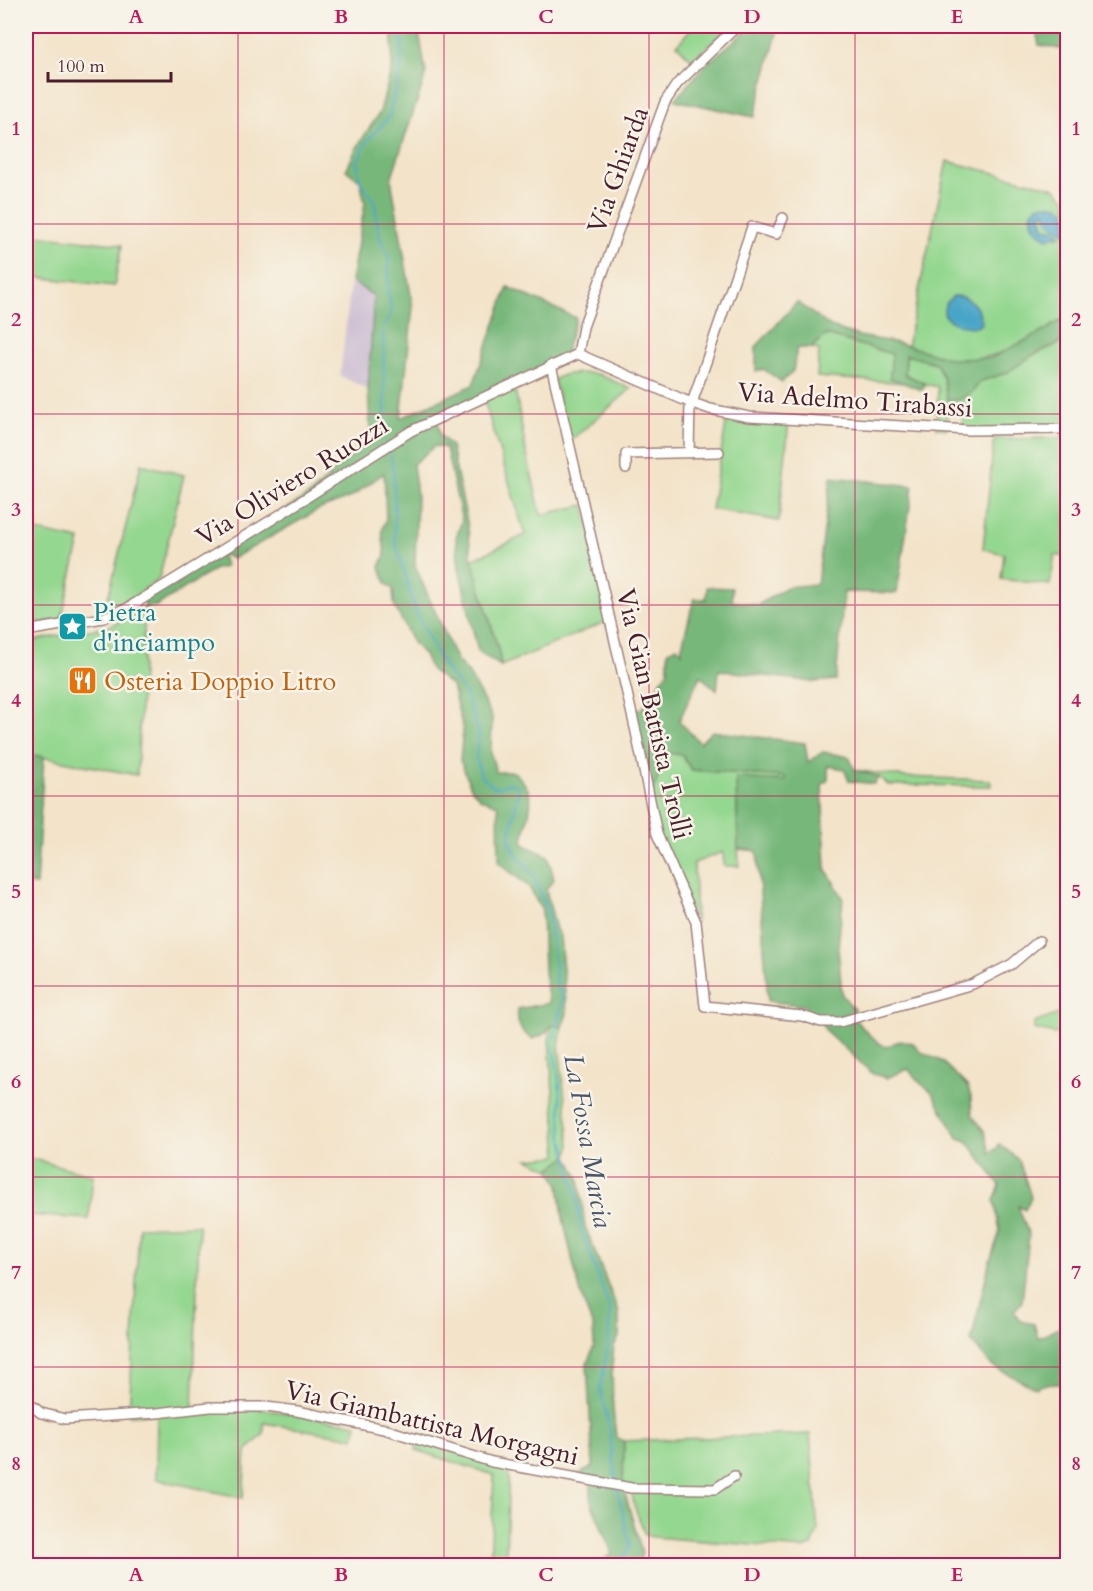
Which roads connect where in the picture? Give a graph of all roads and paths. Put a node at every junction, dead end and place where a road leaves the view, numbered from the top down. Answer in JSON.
{"nodes":[{"id":1,"x":737,"y":26,"type":"edge"},
{"id":2,"x":783,"y":218,"type":"dead end"},
{"id":3,"x":578,"y":354,"type":"junction"},
{"id":4,"x":551,"y":365,"type":"junction"},
{"id":5,"x":691,"y":403,"type":"junction"},
{"id":6,"x":1068,"y":429,"type":"edge"},
{"id":7,"x":719,"y":452,"type":"dead end"},
{"id":8,"x":689,"y":453,"type":"junction"},
{"id":9,"x":626,"y":468,"type":"dead end"},
{"id":10,"x":26,"y":632,"type":"edge"},
{"id":11,"x":1039,"y":941,"type":"dead end"},
{"id":12,"x":26,"y":1401,"type":"edge"},
{"id":13,"x":734,"y":1476,"type":"dead end"}],
"edges":[{"from":1,"to":3,"type":"street","name":"Via Ghiarda"},
{"from":2,"to":5,"type":"street"},
{"from":3,"to":4,"type":"street","name":"Via Oliviero Ruozzi"},
{"from":3,"to":5,"type":"street","name":"Via Adelmo Tirabassi"},
{"from":4,"to":10,"type":"street","name":"Via Oliviero Ruozzi"},
{"from":4,"to":11,"type":"street","name":"Via Gian Battista Trolli"},
{"from":5,"to":6,"type":"street","name":"Via Adelmo Tirabassi"},
{"from":5,"to":8,"type":"street"},
{"from":7,"to":8,"type":"street"},
{"from":8,"to":9,"type":"street"},
{"from":12,"to":13,"type":"street","name":"Via Giambattista Morgagni"}]}
